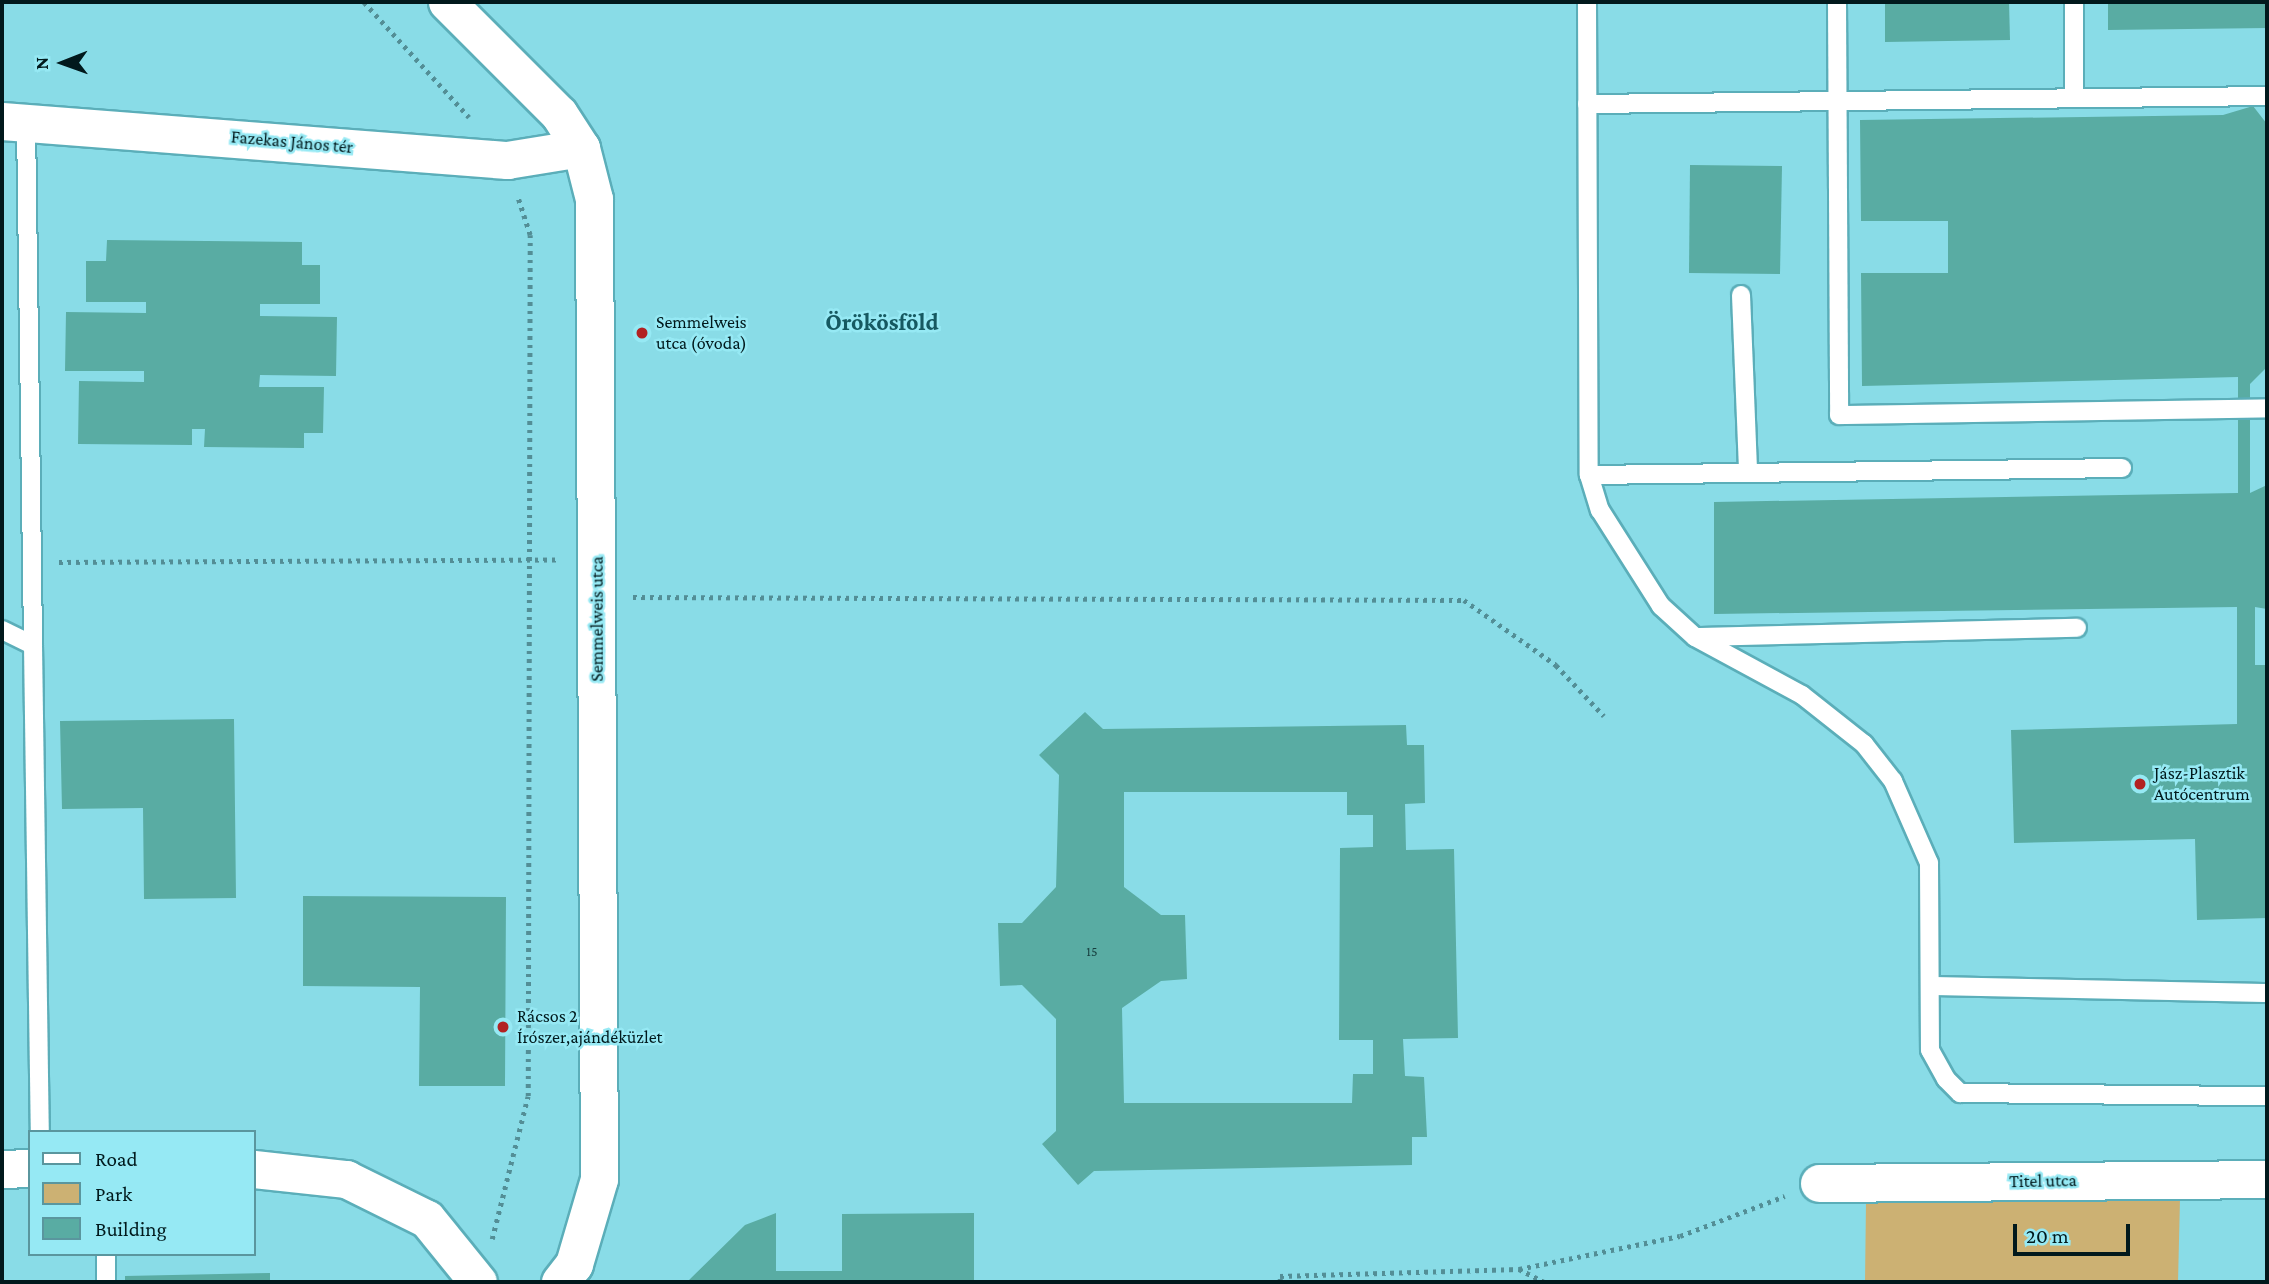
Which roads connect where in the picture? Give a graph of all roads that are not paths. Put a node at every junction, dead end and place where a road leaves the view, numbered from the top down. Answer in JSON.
{"nodes":[{"id":1,"x":447,"y":2,"type":"edge"},
{"id":2,"x":1587,"y":2,"type":"edge"},
{"id":3,"x":1837,"y":2,"type":"edge"},
{"id":4,"x":2074,"y":2,"type":"edge"},
{"id":5,"x":2267,"y":96,"type":"edge"},
{"id":6,"x":2074,"y":98,"type":"junction"},
{"id":7,"x":1838,"y":102,"type":"junction"},
{"id":8,"x":1587,"y":104,"type":"junction"},
{"id":9,"x":14,"y":121,"type":"edge"},
{"id":10,"x":581,"y":148,"type":"junction"},
{"id":11,"x":1741,"y":295,"type":"dead end"},
{"id":12,"x":2267,"y":408,"type":"edge"},
{"id":13,"x":2122,"y":468,"type":"dead end"},
{"id":14,"x":1748,"y":472,"type":"junction"},
{"id":15,"x":1589,"y":475,"type":"junction"},
{"id":16,"x":2077,"y":628,"type":"dead end"},
{"id":17,"x":2,"y":630,"type":"edge"},
{"id":18,"x":1695,"y":637,"type":"junction"},
{"id":19,"x":33,"y":646,"type":"junction"},
{"id":20,"x":1931,"y":986,"type":"junction"},
{"id":21,"x":2267,"y":993,"type":"edge"},
{"id":22,"x":2267,"y":1096,"type":"edge"},
{"id":23,"x":40,"y":1130,"type":"edge"},
{"id":24,"x":28,"y":1168,"type":"edge"},
{"id":25,"x":2,"y":1169,"type":"edge"},
{"id":26,"x":256,"y":1169,"type":"edge"},
{"id":27,"x":2267,"y":1179,"type":"edge"},
{"id":28,"x":1819,"y":1183,"type":"road end"},
{"id":29,"x":106,"y":1256,"type":"edge"},
{"id":30,"x":106,"y":1282,"type":"edge"},
{"id":31,"x":477,"y":1282,"type":"edge"},
{"id":32,"x":560,"y":1282,"type":"edge"}],
"edges":[{"from":1,"to":10,"type":"street","name":"Semmelweis utca"},
{"from":2,"to":8,"type":"lane"},
{"from":3,"to":7,"type":"lane"},
{"from":4,"to":6,"type":"lane"},
{"from":5,"to":6,"type":"lane"},
{"from":6,"to":7,"type":"lane"},
{"from":7,"to":8,"type":"lane"},
{"from":7,"to":12,"type":"lane"},
{"from":8,"to":15,"type":"lane"},
{"from":9,"to":10,"type":"street","name":"Fazekas János tér"},
{"from":9,"to":19,"type":"lane"},
{"from":10,"to":32,"type":"street","name":"Semmelweis utca"},
{"from":11,"to":14,"type":"lane"},
{"from":13,"to":14,"type":"lane"},
{"from":14,"to":15,"type":"lane"},
{"from":15,"to":18,"type":"lane"},
{"from":16,"to":18,"type":"lane"},
{"from":17,"to":19,"type":"lane"},
{"from":18,"to":20,"type":"lane"},
{"from":19,"to":23,"type":"lane"},
{"from":20,"to":21,"type":"lane"},
{"from":20,"to":22,"type":"lane"},
{"from":24,"to":25,"type":"street"},
{"from":26,"to":31,"type":"street"},
{"from":27,"to":28,"type":"street","name":"Titel utca"},
{"from":29,"to":30,"type":"lane"}]}
